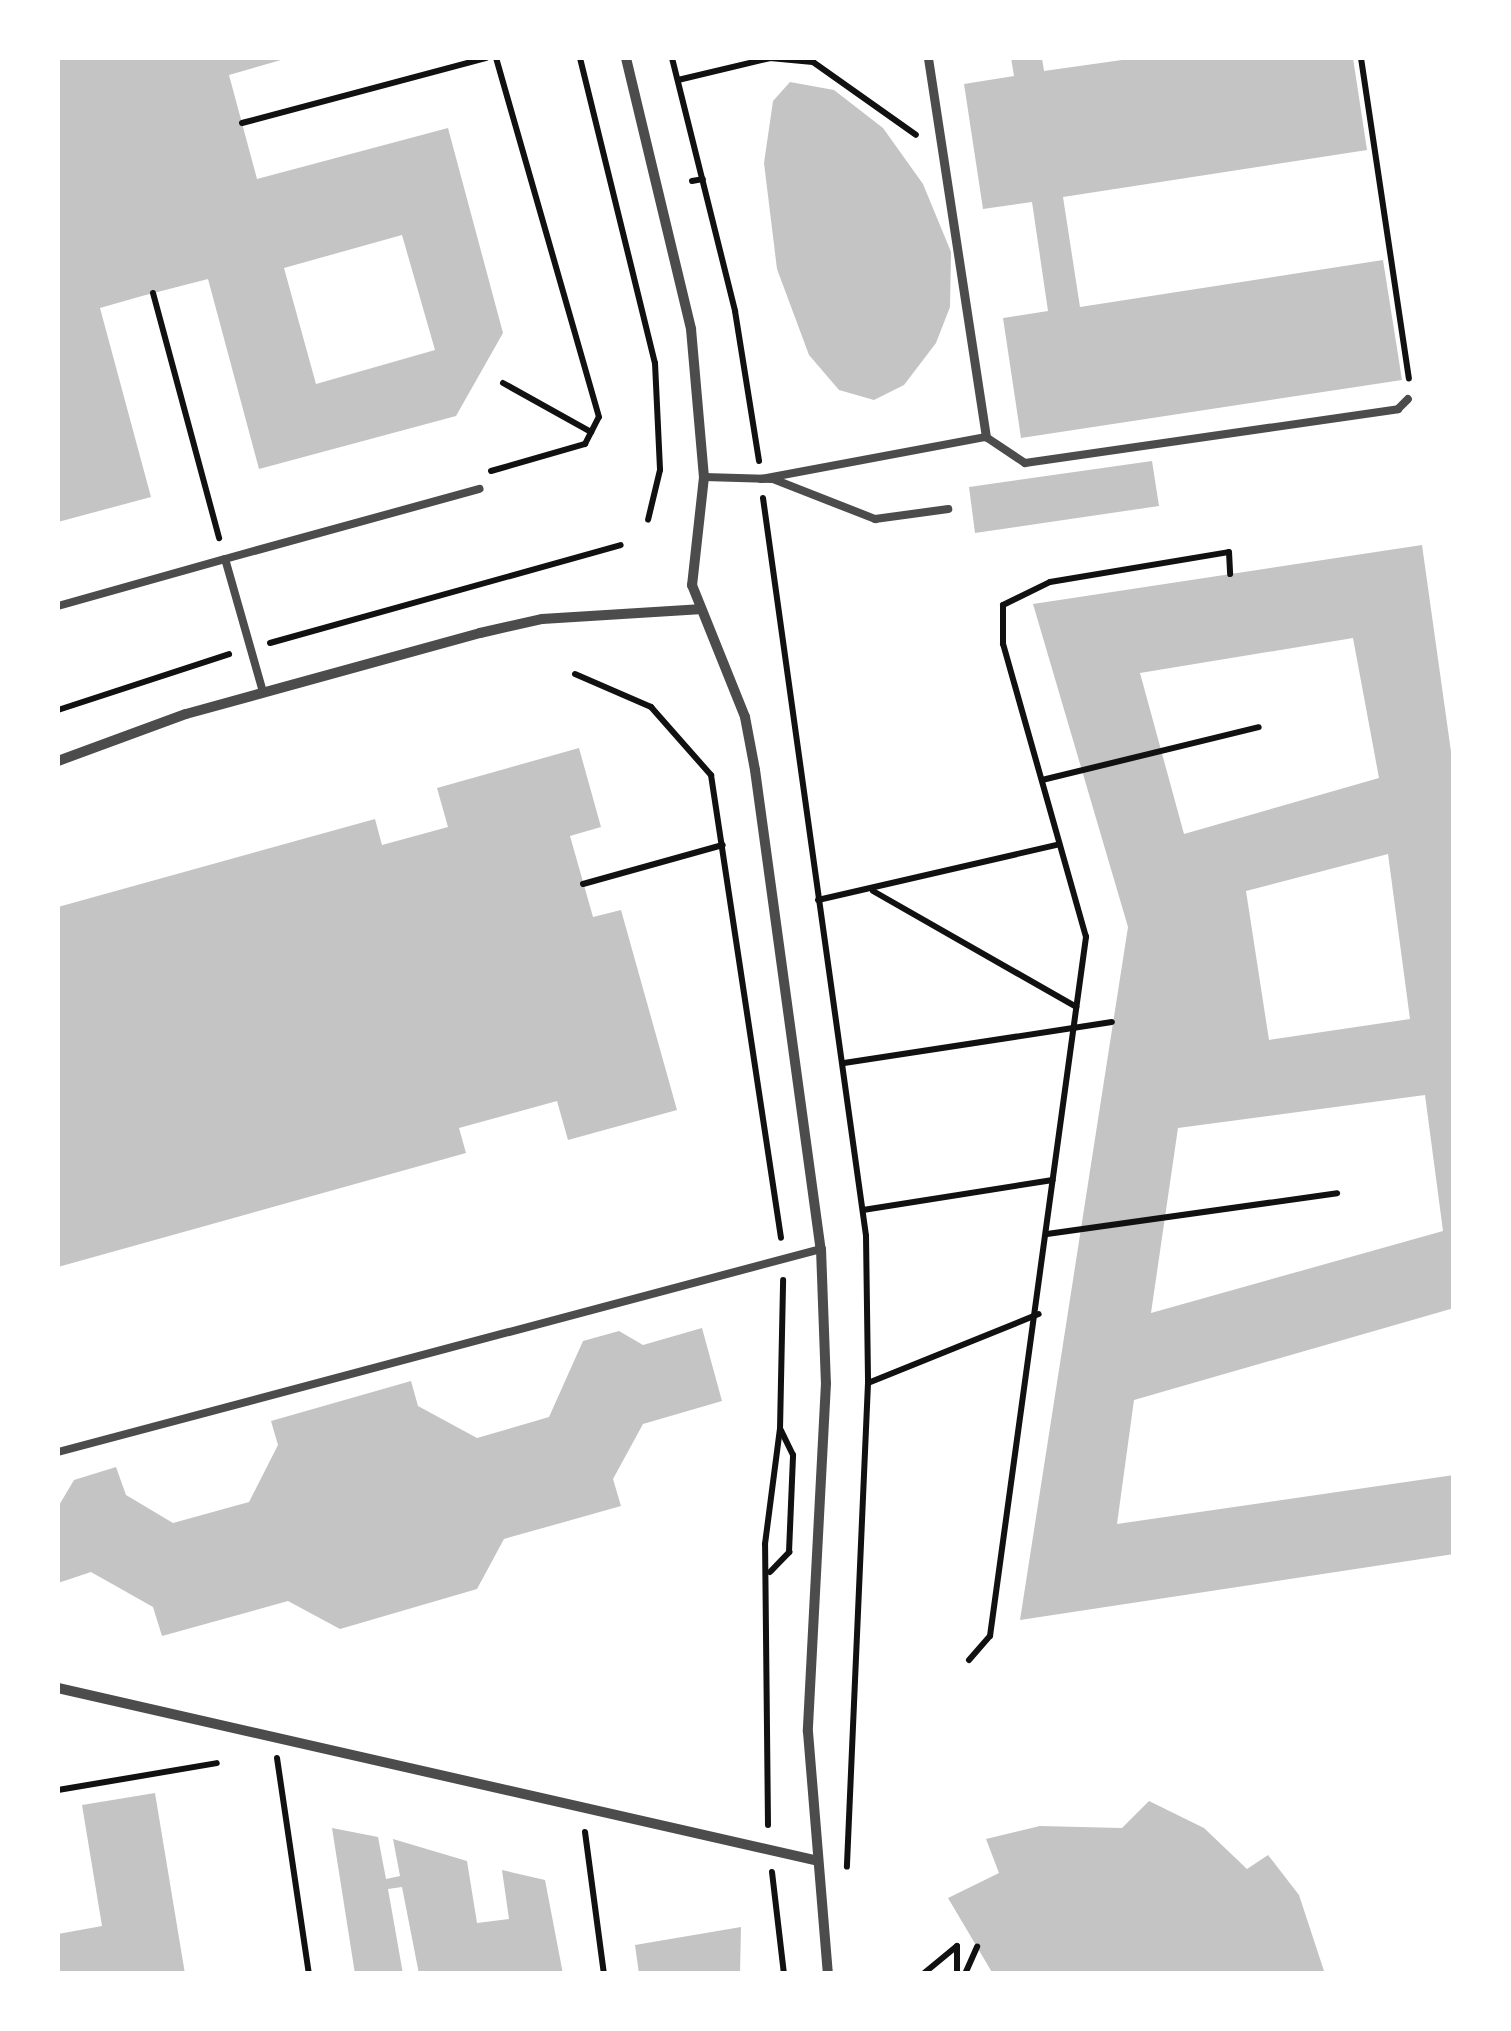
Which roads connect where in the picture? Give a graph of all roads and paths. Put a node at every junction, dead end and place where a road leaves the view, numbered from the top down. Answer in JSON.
{"nodes":[{"id":1,"x":486,"y":58,"type":"edge"},
{"id":2,"x":496,"y":58,"type":"edge"},
{"id":3,"x":580,"y":58,"type":"edge"},
{"id":4,"x":626,"y":58,"type":"edge"},
{"id":5,"x":928,"y":58,"type":"edge"},
{"id":6,"x":1362,"y":58,"type":"edge"},
{"id":7,"x":678,"y":80,"type":"dead end"},
{"id":8,"x":242,"y":123,"type":"dead end"},
{"id":9,"x":942,"y":152,"type":"junction"},
{"id":10,"x":703,"y":179,"type":"dead end"},
{"id":11,"x":692,"y":181,"type":"dead end"},
{"id":12,"x":153,"y":294,"type":"dead end"},
{"id":13,"x":503,"y":383,"type":"dead end"},
{"id":14,"x":1408,"y":399,"type":"joint"},
{"id":15,"x":591,"y":432,"type":"junction"},
{"id":16,"x":986,"y":437,"type":"junction"},
{"id":17,"x":704,"y":477,"type":"junction"},
{"id":18,"x":761,"y":479,"type":"junction"},
{"id":19,"x":480,"y":489,"type":"joint"},
{"id":20,"x":948,"y":509,"type":"dead end"},
{"id":21,"x":648,"y":520,"type":"dead end"},
{"id":22,"x":621,"y":545,"type":"dead end"},
{"id":23,"x":225,"y":559,"type":"junction"},
{"id":24,"x":1230,"y":574,"type":"dead end"},
{"id":25,"x":58,"y":606,"type":"edge"},
{"id":26,"x":699,"y":609,"type":"junction"},
{"id":27,"x":252,"y":648,"type":"junction"},
{"id":28,"x":575,"y":674,"type":"dead end"},
{"id":29,"x":263,"y":692,"type":"junction"},
{"id":30,"x":58,"y":710,"type":"edge"},
{"id":31,"x":1259,"y":727,"type":"dead end"},
{"id":32,"x":58,"y":761,"type":"edge"},
{"id":33,"x":1042,"y":780,"type":"junction"},
{"id":34,"x":723,"y":845,"type":"junction"},
{"id":35,"x":1057,"y":845,"type":"junction"},
{"id":36,"x":583,"y":884,"type":"dead end"},
{"id":37,"x":872,"y":890,"type":"junction"},
{"id":38,"x":818,"y":900,"type":"dead end"},
{"id":39,"x":1076,"y":1007,"type":"junction"},
{"id":40,"x":1112,"y":1022,"type":"dead end"},
{"id":41,"x":1073,"y":1026,"type":"junction"},
{"id":42,"x":844,"y":1062,"type":"dead end"},
{"id":43,"x":1053,"y":1180,"type":"junction"},
{"id":44,"x":1337,"y":1193,"type":"dead end"},
{"id":45,"x":863,"y":1210,"type":"dead end"},
{"id":46,"x":1047,"y":1234,"type":"junction"},
{"id":47,"x":820,"y":1249,"type":"junction"},
{"id":48,"x":783,"y":1258,"type":"junction"},
{"id":49,"x":1040,"y":1313,"type":"junction"},
{"id":50,"x":868,"y":1383,"type":"dead end"},
{"id":51,"x":780,"y":1429,"type":"junction"},
{"id":52,"x":58,"y":1452,"type":"edge"},
{"id":53,"x":770,"y":1572,"type":"junction"},
{"id":54,"x":969,"y":1660,"type":"dead end"},
{"id":55,"x":58,"y":1688,"type":"edge"},
{"id":56,"x":280,"y":1739,"type":"junction"},
{"id":57,"x":218,"y":1763,"type":"dead end"},
{"id":58,"x":58,"y":1790,"type":"edge"},
{"id":59,"x":590,"y":1812,"type":"junction"},
{"id":60,"x":771,"y":1855,"type":"junction"},
{"id":61,"x":814,"y":1860,"type":"junction"},
{"id":62,"x":978,"y":1948,"type":"dead end"},
{"id":63,"x":962,"y":1964,"type":"junction"},
{"id":64,"x":309,"y":1974,"type":"edge"},
{"id":65,"x":604,"y":1974,"type":"edge"},
{"id":66,"x":784,"y":1974,"type":"edge"},
{"id":67,"x":828,"y":1974,"type":"edge"},
{"id":68,"x":923,"y":1974,"type":"edge"},
{"id":69,"x":956,"y":1974,"type":"edge"},
{"id":70,"x":965,"y":1974,"type":"edge"}],
"edges":[{"from":1,"to":8,"type":"path"},
{"from":2,"to":15,"type":"path"},
{"from":3,"to":21,"type":"path"},
{"from":4,"to":17,"type":"street"},
{"from":5,"to":9,"type":"street"},
{"from":6,"to":14,"type":"path"},
{"from":7,"to":9,"type":"path"},
{"from":9,"to":16,"type":"street"},
{"from":10,"to":11,"type":"path"},
{"from":12,"to":23,"type":"path"},
{"from":13,"to":15,"type":"path"},
{"from":14,"to":16,"type":"lane"},
{"from":15,"to":19,"type":"path"},
{"from":16,"to":18,"type":"lane"},
{"from":17,"to":18,"type":"lane"},
{"from":17,"to":26,"type":"street"},
{"from":18,"to":20,"type":"lane"},
{"from":19,"to":23,"type":"lane"},
{"from":22,"to":27,"type":"path"},
{"from":23,"to":25,"type":"lane"},
{"from":23,"to":27,"type":"lane"},
{"from":24,"to":33,"type":"path"},
{"from":26,"to":29,"type":"street"},
{"from":26,"to":47,"type":"street"},
{"from":27,"to":29,"type":"lane"},
{"from":27,"to":30,"type":"path"},
{"from":28,"to":34,"type":"path"},
{"from":29,"to":32,"type":"street"},
{"from":31,"to":33,"type":"path"},
{"from":33,"to":35,"type":"path"},
{"from":34,"to":36,"type":"path"},
{"from":34,"to":48,"type":"path"},
{"from":35,"to":37,"type":"path"},
{"from":35,"to":39,"type":"path"},
{"from":37,"to":38,"type":"path"},
{"from":37,"to":39,"type":"path"},
{"from":39,"to":41,"type":"path"},
{"from":40,"to":41,"type":"path"},
{"from":41,"to":42,"type":"path"},
{"from":41,"to":43,"type":"path"},
{"from":43,"to":45,"type":"path"},
{"from":43,"to":46,"type":"path"},
{"from":44,"to":46,"type":"path"},
{"from":46,"to":49,"type":"path"},
{"from":47,"to":48,"type":"lane"},
{"from":47,"to":61,"type":"street"},
{"from":48,"to":51,"type":"path"},
{"from":48,"to":52,"type":"lane"},
{"from":49,"to":50,"type":"path"},
{"from":49,"to":54,"type":"path"},
{"from":51,"to":53,"type":"path"},
{"from":51,"to":53,"type":"path"},
{"from":53,"to":60,"type":"path"},
{"from":55,"to":56,"type":"street"},
{"from":56,"to":59,"type":"street"},
{"from":56,"to":64,"type":"path"},
{"from":57,"to":58,"type":"path"},
{"from":59,"to":60,"type":"street"},
{"from":59,"to":65,"type":"path"},
{"from":60,"to":61,"type":"street"},
{"from":60,"to":66,"type":"path"},
{"from":61,"to":67,"type":"street"},
{"from":62,"to":63,"type":"path"},
{"from":63,"to":68,"type":"path"},
{"from":63,"to":69,"type":"path"},
{"from":63,"to":70,"type":"path"}]}
